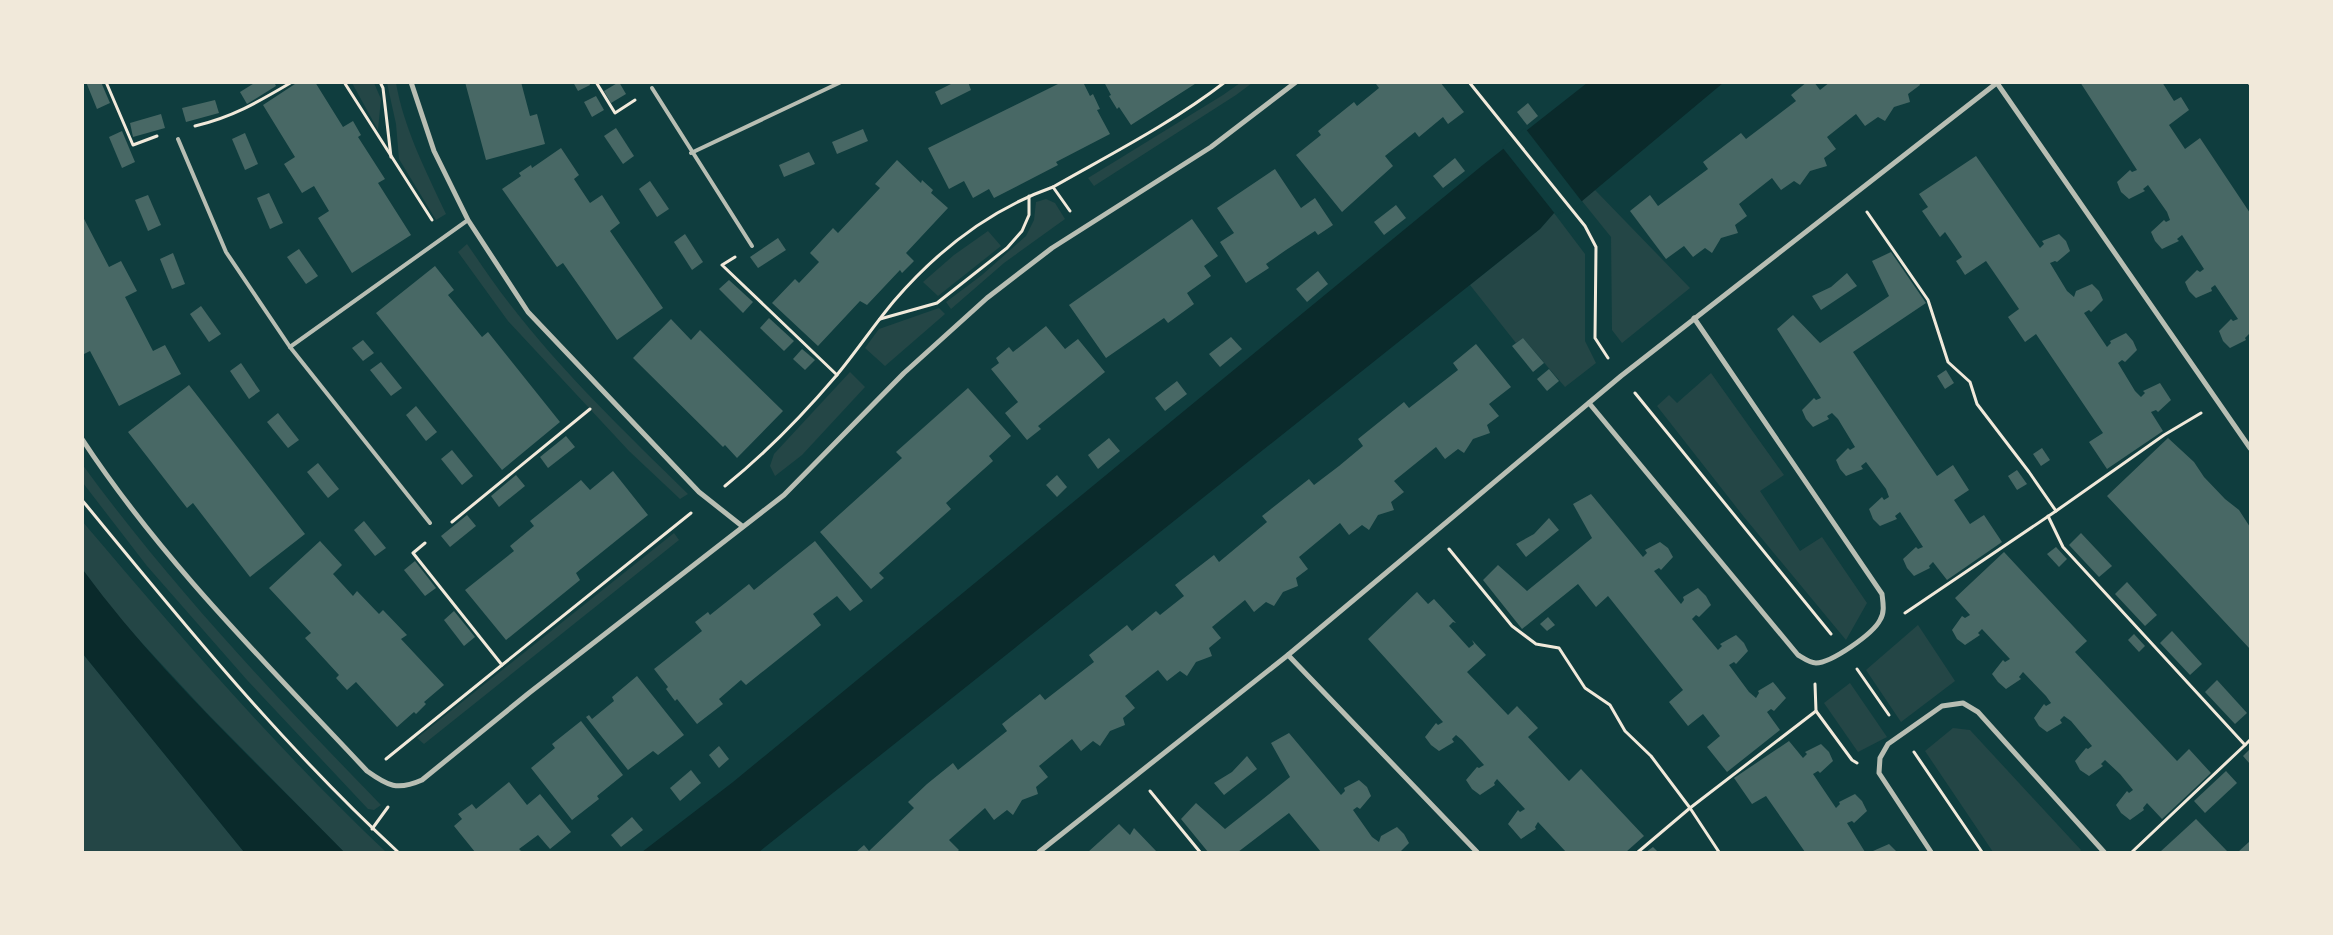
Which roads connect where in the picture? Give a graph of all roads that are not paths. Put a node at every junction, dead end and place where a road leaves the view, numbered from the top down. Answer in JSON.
{"nodes":[{"id":1,"x":411,"y":82,"type":"edge"},
{"id":2,"x":841,"y":82,"type":"edge"},
{"id":3,"x":1296,"y":82,"type":"edge"},
{"id":4,"x":1998,"y":83,"type":"edge"},
{"id":5,"x":652,"y":88,"type":"road end"},
{"id":6,"x":178,"y":140,"type":"dead end"},
{"id":7,"x":691,"y":153,"type":"junction"},
{"id":8,"x":468,"y":220,"type":"junction"},
{"id":9,"x":752,"y":246,"type":"road end"},
{"id":10,"x":1694,"y":318,"type":"junction"},
{"id":11,"x":290,"y":347,"type":"junction"},
{"id":12,"x":1589,"y":403,"type":"junction"},
{"id":13,"x":82,"y":439,"type":"edge"},
{"id":14,"x":2250,"y":448,"type":"edge"},
{"id":15,"x":430,"y":523,"type":"dead end"},
{"id":16,"x":742,"y":526,"type":"junction"},
{"id":17,"x":1288,"y":655,"type":"junction"},
{"id":18,"x":1039,"y":852,"type":"edge"},
{"id":19,"x":1477,"y":852,"type":"edge"},
{"id":20,"x":1931,"y":852,"type":"edge"},
{"id":21,"x":2104,"y":852,"type":"edge"}],
"edges":[{"from":1,"to":8,"type":"street"},
{"from":2,"to":7,"type":"lane"},
{"from":3,"to":16,"type":"street"},
{"from":4,"to":10,"type":"street"},
{"from":4,"to":14,"type":"street"},
{"from":5,"to":7,"type":"lane"},
{"from":6,"to":11,"type":"lane"},
{"from":7,"to":9,"type":"lane"},
{"from":8,"to":11,"type":"lane"},
{"from":8,"to":16,"type":"street"},
{"from":10,"to":12,"type":"street"},
{"from":10,"to":12,"type":"street"},
{"from":11,"to":15,"type":"lane"},
{"from":12,"to":17,"type":"street"},
{"from":13,"to":16,"type":"street"},
{"from":17,"to":18,"type":"street"},
{"from":17,"to":19,"type":"street"},
{"from":20,"to":21,"type":"street"}]}
